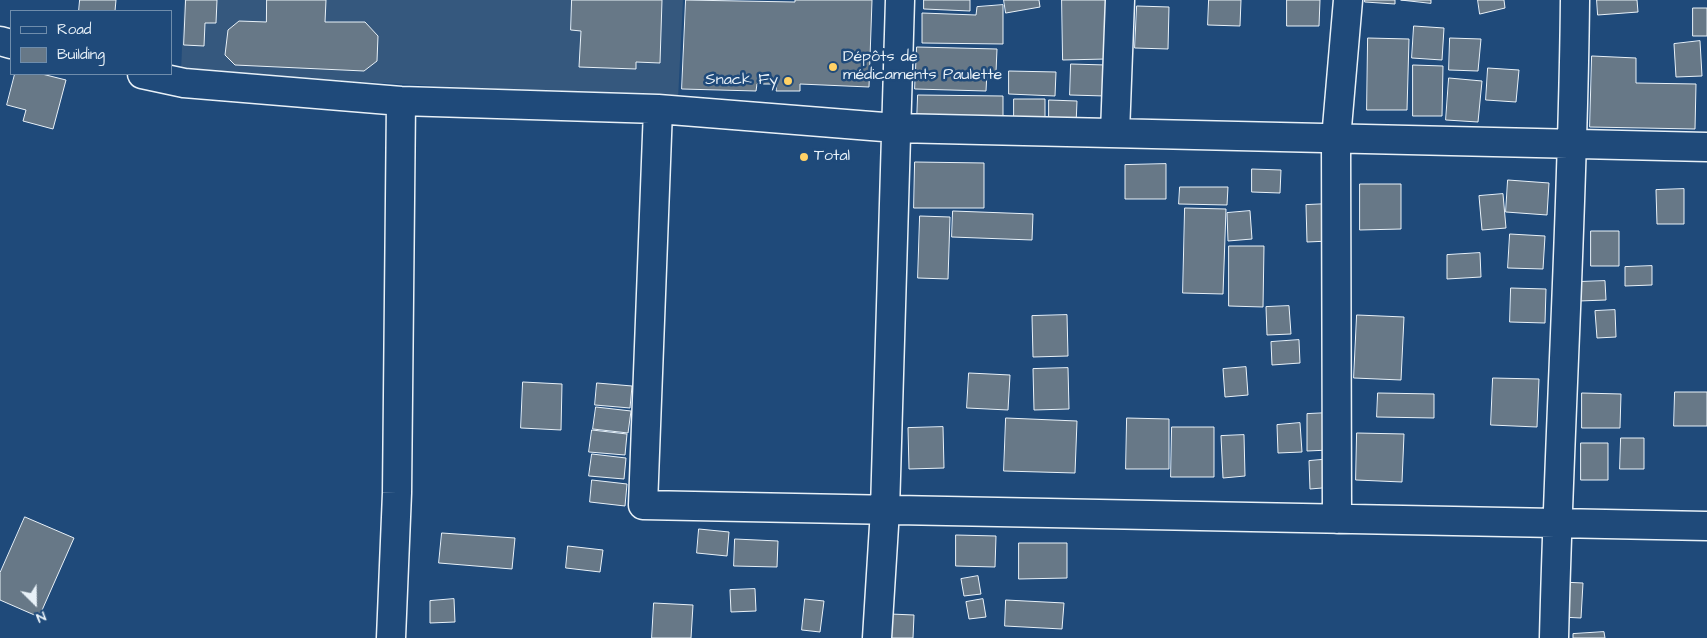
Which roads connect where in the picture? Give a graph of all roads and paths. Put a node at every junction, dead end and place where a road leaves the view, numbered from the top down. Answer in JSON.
{"nodes":[{"id":1,"x":900,"y":0,"type":"edge"},
{"id":2,"x":1120,"y":0,"type":"edge"},
{"id":3,"x":1348,"y":0,"type":"edge"},
{"id":4,"x":1576,"y":0,"type":"edge"},
{"id":5,"x":147,"y":75,"type":"edge"},
{"id":6,"x":401,"y":101,"type":"junction"},
{"id":7,"x":658,"y":109,"type":"junction"},
{"id":8,"x":896,"y":128,"type":"junction"},
{"id":9,"x":1115,"y":133,"type":"junction"},
{"id":10,"x":1336,"y":139,"type":"junction"},
{"id":11,"x":1574,"y":144,"type":"junction"},
{"id":12,"x":1707,"y":147,"type":"edge"},
{"id":13,"x":884,"y":510,"type":"junction"},
{"id":14,"x":1337,"y":519,"type":"junction"},
{"id":15,"x":1557,"y":523,"type":"junction"},
{"id":16,"x":1707,"y":526,"type":"edge"},
{"id":17,"x":391,"y":638,"type":"edge"},
{"id":18,"x":877,"y":638,"type":"edge"},
{"id":19,"x":1554,"y":638,"type":"edge"}],
"edges":[{"from":1,"to":8,"type":"street"},
{"from":2,"to":9,"type":"street"},
{"from":3,"to":10,"type":"street"},
{"from":4,"to":11,"type":"street"},
{"from":5,"to":6,"type":"street"},
{"from":6,"to":7,"type":"street"},
{"from":6,"to":17,"type":"street"},
{"from":7,"to":8,"type":"street"},
{"from":7,"to":13,"type":"street"},
{"from":8,"to":9,"type":"street"},
{"from":8,"to":13,"type":"street"},
{"from":9,"to":10,"type":"street"},
{"from":10,"to":11,"type":"street"},
{"from":10,"to":14,"type":"street"},
{"from":11,"to":12,"type":"street"},
{"from":11,"to":15,"type":"street"},
{"from":13,"to":14,"type":"street"},
{"from":13,"to":18,"type":"street"},
{"from":14,"to":15,"type":"street"},
{"from":15,"to":16,"type":"street"},
{"from":15,"to":19,"type":"street"}]}
